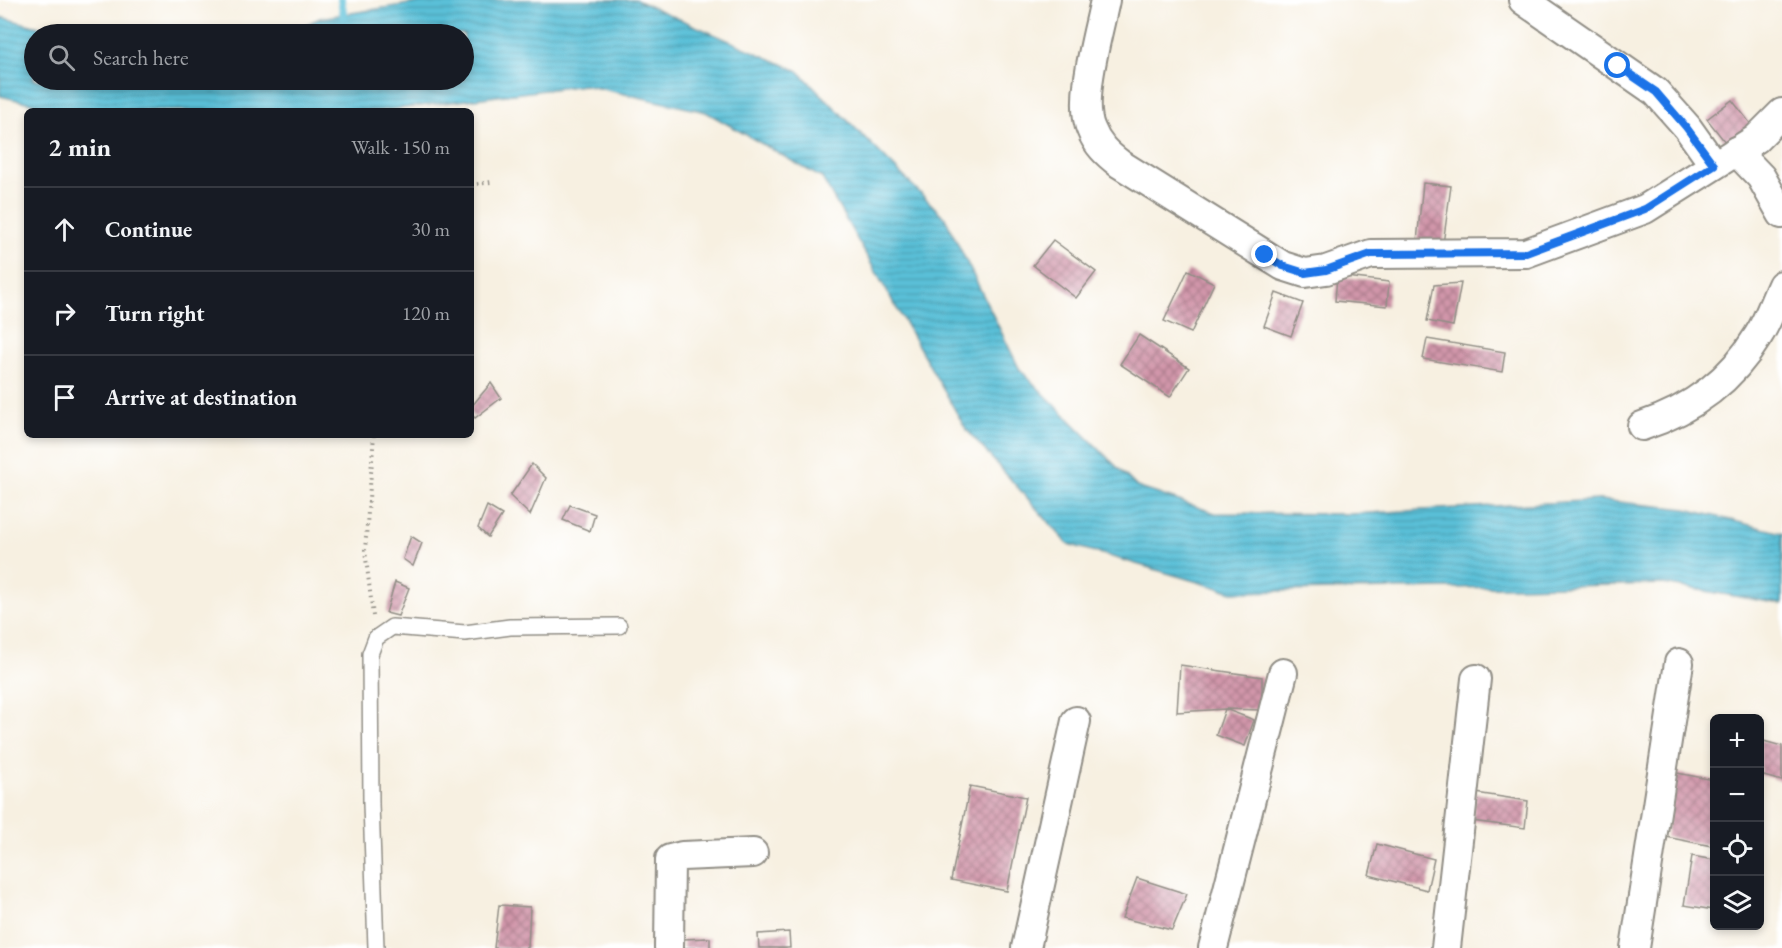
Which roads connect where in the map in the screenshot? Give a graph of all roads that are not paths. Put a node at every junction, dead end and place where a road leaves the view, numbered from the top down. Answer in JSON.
{"nodes":[{"id":1,"x":1105,"y":0,"type":"edge"},
{"id":2,"x":1523,"y":0,"type":"edge"},
{"id":3,"x":1782,"y":113,"type":"edge"},
{"id":4,"x":1725,"y":158,"type":"junction"},
{"id":5,"x":1782,"y":214,"type":"edge"},
{"id":6,"x":1782,"y":285,"type":"edge"},
{"id":7,"x":1642,"y":426,"type":"dead end"},
{"id":8,"x":619,"y":626,"type":"dead end"},
{"id":9,"x":1679,"y":663,"type":"dead end"},
{"id":10,"x":1283,"y":673,"type":"dead end"},
{"id":11,"x":1476,"y":679,"type":"dead end"},
{"id":12,"x":1076,"y":722,"type":"dead end"},
{"id":13,"x":753,"y":853,"type":"dead end"},
{"id":14,"x":376,"y":948,"type":"edge"},
{"id":15,"x":669,"y":948,"type":"edge"},
{"id":16,"x":1026,"y":948,"type":"edge"},
{"id":17,"x":1213,"y":948,"type":"edge"},
{"id":18,"x":1446,"y":948,"type":"edge"},
{"id":19,"x":1635,"y":948,"type":"edge"}],
"edges":[{"from":1,"to":4,"type":"street"},
{"from":2,"to":4,"type":"street"},
{"from":3,"to":4,"type":"street"},
{"from":4,"to":5,"type":"street"},
{"from":6,"to":7,"type":"street"},
{"from":8,"to":14,"type":"lane"},
{"from":9,"to":19,"type":"street"},
{"from":10,"to":17,"type":"street"},
{"from":11,"to":18,"type":"street"},
{"from":12,"to":16,"type":"street"},
{"from":13,"to":15,"type":"street"}]}
